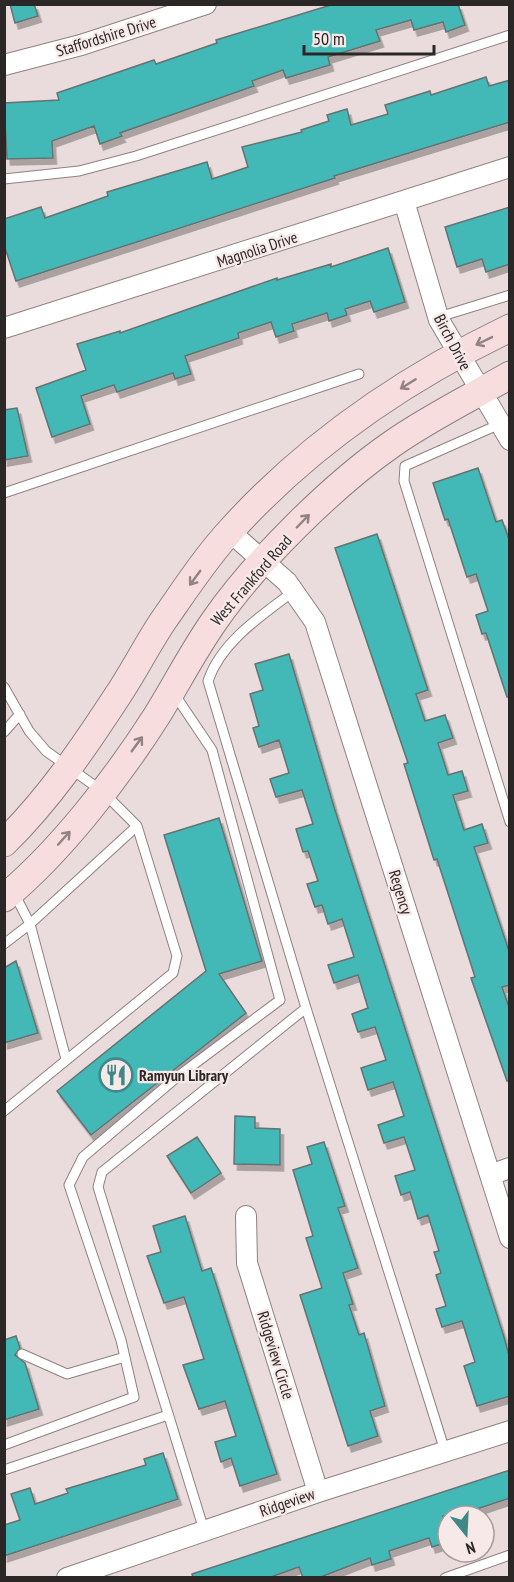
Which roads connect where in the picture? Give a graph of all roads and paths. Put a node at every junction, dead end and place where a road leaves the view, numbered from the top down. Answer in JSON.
{"nodes":[{"id":1,"x":206,"y":4,"type":"edge"},
{"id":2,"x":510,"y":35,"type":"edge"},
{"id":3,"x":4,"y":65,"type":"edge"},
{"id":4,"x":510,"y":167,"type":"edge"},
{"id":5,"x":4,"y":179,"type":"edge"},
{"id":6,"x":404,"y":201,"type":"junction"},
{"id":7,"x":510,"y":295,"type":"edge"},
{"id":8,"x":439,"y":317,"type":"junction"},
{"id":9,"x":4,"y":328,"type":"edge"},
{"id":10,"x":510,"y":328,"type":"edge"},
{"id":11,"x":458,"y":353,"type":"junction"},
{"id":12,"x":359,"y":374,"type":"dead end"},
{"id":13,"x":510,"y":375,"type":"edge"},
{"id":14,"x":481,"y":392,"type":"junction"},
{"id":15,"x":505,"y":432,"type":"edge"},
{"id":16,"x":4,"y":493,"type":"edge"},
{"id":17,"x":229,"y":531,"type":"junction"},
{"id":18,"x":263,"y":563,"type":"junction"},
{"id":19,"x":294,"y":591,"type":"junction"},
{"id":20,"x":4,"y":687,"type":"edge"},
{"id":21,"x":172,"y":690,"type":"junction"},
{"id":22,"x":20,"y":714,"type":"junction"},
{"id":23,"x":4,"y":732,"type":"edge"},
{"id":24,"x":69,"y":768,"type":"junction"},
{"id":25,"x":102,"y":791,"type":"junction"},
{"id":26,"x":510,"y":822,"type":"edge"},
{"id":27,"x":137,"y":826,"type":"junction"},
{"id":28,"x":4,"y":843,"type":"edge"},
{"id":29,"x":9,"y":894,"type":"edge"},
{"id":30,"x":30,"y":924,"type":"junction"},
{"id":31,"x":4,"y":944,"type":"edge"},
{"id":32,"x":306,"y":1008,"type":"junction"},
{"id":33,"x":66,"y":1059,"type":"junction"},
{"id":34,"x":4,"y":1111,"type":"edge"},
{"id":35,"x":510,"y":1168,"type":"edge"},
{"id":36,"x":490,"y":1175,"type":"junction"},
{"id":37,"x":246,"y":1216,"type":"dead end"},
{"id":38,"x":510,"y":1238,"type":"edge"},
{"id":39,"x":22,"y":1354,"type":"dead end"},
{"id":40,"x":125,"y":1357,"type":"junction"},
{"id":41,"x":168,"y":1415,"type":"junction"},
{"id":42,"x":510,"y":1431,"type":"edge"},
{"id":43,"x":4,"y":1445,"type":"edge"},
{"id":44,"x":445,"y":1451,"type":"junction"},
{"id":45,"x":4,"y":1470,"type":"edge"},
{"id":46,"x":318,"y":1492,"type":"junction"},
{"id":47,"x":204,"y":1530,"type":"junction"},
{"id":48,"x":510,"y":1556,"type":"edge"},
{"id":49,"x":67,"y":1578,"type":"edge"},
{"id":50,"x":445,"y":1578,"type":"edge"}],
"edges":[{"from":1,"to":3,"type":"street","name":"Staffordshire Drive"},
{"from":2,"to":5,"type":"lane"},
{"from":4,"to":6,"type":"street","name":"Magnolia Drive"},
{"from":6,"to":8,"type":"street","name":"Birch Drive"},
{"from":6,"to":9,"type":"street","name":"Magnolia Drive"},
{"from":7,"to":8,"type":"lane"},
{"from":8,"to":11,"type":"street","name":"Birch Drive"},
{"from":10,"to":11,"type":"main road","one_way":true},
{"from":11,"to":14,"type":"street","name":"Birch Drive"},
{"from":11,"to":17,"type":"main road","one_way":true},
{"from":12,"to":16,"type":"lane"},
{"from":13,"to":14,"type":"main road","name":"West Frankford Road"},
{"from":14,"to":15,"type":"street","name":"Birch Drive"},
{"from":18,"to":14,"type":"main road","name":"West Frankford Road","one_way":true},
{"from":15,"to":26,"type":"lane"},
{"from":17,"to":18,"type":"street","name":"Regency"},
{"from":17,"to":24,"type":"main road","one_way":true},
{"from":18,"to":19,"type":"street","name":"Regency"},
{"from":18,"to":21,"type":"main road","name":"West Frankford Road"},
{"from":19,"to":32,"type":"lane"},
{"from":19,"to":36,"type":"street","name":"Regency"},
{"from":20,"to":22,"type":"lane"},
{"from":25,"to":21,"type":"main road","name":"West Frankford Road","one_way":true},
{"from":21,"to":40,"type":"lane"},
{"from":22,"to":23,"type":"lane"},
{"from":22,"to":24,"type":"lane"},
{"from":24,"to":25,"type":"lane"},
{"from":24,"to":28,"type":"main road"},
{"from":25,"to":27,"type":"lane"},
{"from":29,"to":25,"type":"main road","name":"West Frankford Road","one_way":true},
{"from":27,"to":30,"type":"lane"},
{"from":27,"to":33,"type":"lane"},
{"from":29,"to":30,"type":"lane"},
{"from":30,"to":31,"type":"lane"},
{"from":30,"to":33,"type":"lane"},
{"from":32,"to":41,"type":"lane"},
{"from":32,"to":44,"type":"lane"},
{"from":33,"to":34,"type":"lane"},
{"from":35,"to":36,"type":"street"},
{"from":36,"to":38,"type":"street","name":"Regency"},
{"from":37,"to":46,"type":"street","name":"Ridgeview Circle"},
{"from":39,"to":40,"type":"lane"},
{"from":40,"to":43,"type":"lane"},
{"from":41,"to":45,"type":"lane"},
{"from":41,"to":47,"type":"lane"},
{"from":42,"to":44,"type":"street","name":"Ridgeview"},
{"from":44,"to":46,"type":"street","name":"Ridgeview"},
{"from":46,"to":47,"type":"street","name":"Ridgeview"},
{"from":47,"to":49,"type":"street","name":"Ridgeview"},
{"from":48,"to":50,"type":"lane"}]}
